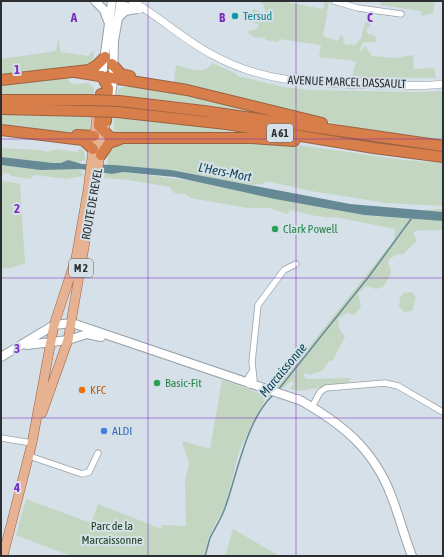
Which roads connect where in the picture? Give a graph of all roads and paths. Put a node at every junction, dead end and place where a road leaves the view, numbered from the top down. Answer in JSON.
{"nodes":[{"id":1,"x":334,"y":1,"type":"edge"},
{"id":2,"x":98,"y":2,"type":"edge"},
{"id":3,"x":116,"y":2,"type":"edge"},
{"id":4,"x":135,"y":5,"type":"edge"},
{"id":5,"x":401,"y":14,"type":"dead end"},
{"id":6,"x":118,"y":18,"type":"junction"},
{"id":7,"x":108,"y":24,"type":"junction"},
{"id":8,"x":114,"y":41,"type":"junction"},
{"id":9,"x":108,"y":60,"type":"junction"},
{"id":10,"x":75,"y":72,"type":"junction"},
{"id":11,"x":108,"y":77,"type":"junction"},
{"id":12,"x":1,"y":80,"type":"edge"},
{"id":13,"x":443,"y":84,"type":"edge"},
{"id":14,"x":170,"y":86,"type":"junction"},
{"id":15,"x":101,"y":94,"type":"joint"},
{"id":16,"x":1,"y":100,"type":"edge"},
{"id":17,"x":1,"y":109,"type":"edge"},
{"id":18,"x":106,"y":121,"type":"joint"},
{"id":19,"x":1,"y":130,"type":"edge"},
{"id":20,"x":344,"y":132,"type":"junction"},
{"id":21,"x":99,"y":134,"type":"junction"},
{"id":22,"x":37,"y":135,"type":"junction"},
{"id":23,"x":120,"y":139,"type":"junction"},
{"id":24,"x":443,"y":146,"type":"edge"},
{"id":25,"x":374,"y":148,"type":"junction"},
{"id":26,"x":95,"y":153,"type":"junction"},
{"id":27,"x":443,"y":156,"type":"edge"},
{"id":28,"x":93,"y":181,"type":"junction"},
{"id":29,"x":296,"y":264,"type":"dead end"},
{"id":30,"x":72,"y":323,"type":"junction"},
{"id":31,"x":54,"y":325,"type":"junction"},
{"id":32,"x":118,"y":339,"type":"junction"},
{"id":33,"x":68,"y":340,"type":"junction"},
{"id":34,"x":51,"y":343,"type":"junction"},
{"id":35,"x":23,"y":345,"type":"junction"},
{"id":36,"x":1,"y":357,"type":"edge"},
{"id":37,"x":250,"y":382,"type":"junction"},
{"id":38,"x":312,"y":407,"type":"junction"},
{"id":39,"x":443,"y":412,"type":"edge"},
{"id":40,"x":36,"y":425,"type":"junction"},
{"id":41,"x":1,"y":438,"type":"edge"},
{"id":42,"x":32,"y":443,"type":"junction"},
{"id":43,"x":98,"y":453,"type":"dead end"},
{"id":44,"x":29,"y":456,"type":"junction"},
{"id":45,"x":397,"y":513,"type":"junction"},
{"id":46,"x":4,"y":541,"type":"edge"},
{"id":47,"x":3,"y":556,"type":"edge"},
{"id":48,"x":406,"y":556,"type":"edge"},
{"id":49,"x":412,"y":556,"type":"edge"}],
"edges":[{"from":1,"to":5,"type":"street"},
{"from":2,"to":3,"type":"main road"},
{"from":2,"to":7,"type":"main road"},
{"from":3,"to":4,"type":"street","name":"AVENUE MARCEL DASSAULT"},
{"from":3,"to":6,"type":"main road","number":"M 2"},
{"from":3,"to":7,"type":"main road","number":"M 2"},
{"from":3,"to":8,"type":"main road","number":"M 2"},
{"from":4,"to":6,"type":"main road"},
{"from":4,"to":13,"type":"street","name":"AVENUE MARCEL DASSAULT"},
{"from":6,"to":8,"type":"main road","number":"M 2"},
{"from":7,"to":9,"type":"main road","number":"M 2"},
{"from":8,"to":9,"type":"main road","number":"M 2"},
{"from":9,"to":10,"type":"highway"},
{"from":9,"to":11,"type":"main road","number":"M 2"},
{"from":9,"to":14,"type":"highway"},
{"from":10,"to":11,"type":"highway"},
{"from":10,"to":12,"type":"highway"},
{"from":11,"to":14,"type":"highway"},
{"from":11,"to":15,"type":"main road","number":"M 2"},
{"from":11,"to":18,"type":"highway","number":"M 2"},
{"from":14,"to":20,"type":"highway"},
{"from":15,"to":21,"type":"highway","number":"M 2"},
{"from":16,"to":20,"type":"highway","number":"A 61","bridge":true},
{"from":17,"to":25,"type":"highway","number":"A 61","bridge":true},
{"from":18,"to":21,"type":"main road","name":"ROUTE DE REVEL","number":"M 2"},
{"from":19,"to":22,"type":"highway"},
{"from":20,"to":24,"type":"highway","number":"A 61"},
{"from":21,"to":22,"type":"highway"},
{"from":21,"to":23,"type":"highway"},
{"from":21,"to":26,"type":"main road","name":"ROUTE DE REVEL","number":"M 2"},
{"from":22,"to":26,"type":"highway"},
{"from":23,"to":25,"type":"highway"},
{"from":23,"to":26,"type":"highway"},
{"from":25,"to":27,"type":"highway","number":"A 61"},
{"from":26,"to":28,"type":"main road","name":"ROUTE DE REVEL","number":"M 2"},
{"from":28,"to":30,"type":"main road","name":"ROUTE DE REVEL","number":"M 2"},
{"from":28,"to":31,"type":"main road","name":"ROUTE DE REVEL","number":"M 2"},
{"from":29,"to":37,"type":"street"},
{"from":30,"to":31,"type":"main road"},
{"from":30,"to":32,"type":"main road"},
{"from":30,"to":33,"type":"main road","name":"ROUTE DE REVEL"},
{"from":31,"to":34,"type":"main road","name":"ROUTE DE REVEL"},
{"from":31,"to":35,"type":"main road"},
{"from":32,"to":33,"type":"main road"},
{"from":32,"to":37,"type":"main road"},
{"from":33,"to":34,"type":"main road"},
{"from":33,"to":40,"type":"main road","name":"ROUTE DE REVEL"},
{"from":34,"to":35,"type":"main road"},
{"from":34,"to":40,"type":"main road","name":"ROUTE DE REVEL"},
{"from":35,"to":36,"type":"main road"},
{"from":37,"to":38,"type":"main road"},
{"from":38,"to":39,"type":"street"},
{"from":38,"to":45,"type":"main road"},
{"from":40,"to":42,"type":"main road","name":"ROUTE DE REVEL"},
{"from":41,"to":42,"type":"street"},
{"from":42,"to":44,"type":"main road","name":"ROUTE DE REVEL"},
{"from":43,"to":44,"type":"street"},
{"from":44,"to":46,"type":"main road","name":"ROUTE DE REVEL"},
{"from":45,"to":48,"type":"main road"},
{"from":45,"to":49,"type":"main road"},
{"from":46,"to":47,"type":"main road","name":"ROUTE DE REVEL"}]}
